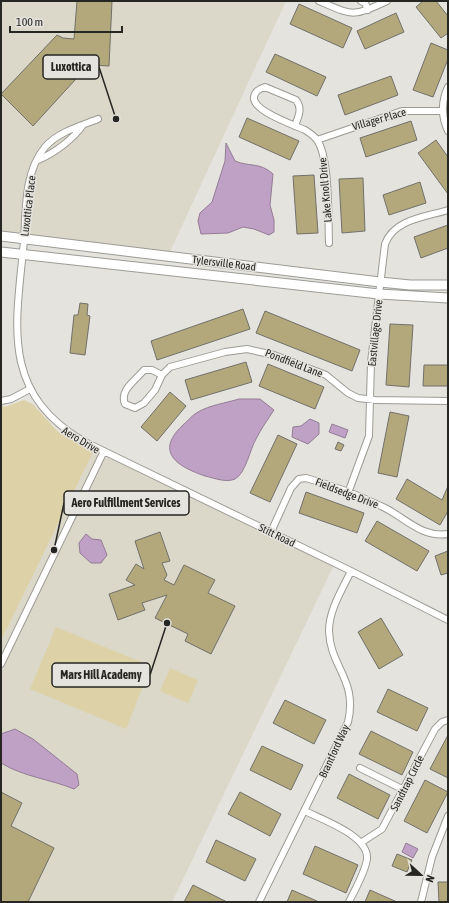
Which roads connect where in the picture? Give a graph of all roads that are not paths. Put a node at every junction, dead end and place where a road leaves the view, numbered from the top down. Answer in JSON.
{"nodes":[{"id":1,"x":319,"y":1,"type":"edge"},
{"id":2,"x":361,"y":1,"type":"edge"},
{"id":3,"x":387,"y":1,"type":"edge"},
{"id":4,"x":368,"y":10,"type":"junction"},
{"id":5,"x":448,"y":87,"type":"edge"},
{"id":6,"x":443,"y":111,"type":"junction"},
{"id":7,"x":98,"y":119,"type":"dead end"},
{"id":8,"x":295,"y":126,"type":"junction"},
{"id":9,"x":448,"y":131,"type":"edge"},
{"id":10,"x":317,"y":140,"type":"junction"},
{"id":11,"x":448,"y":210,"type":"edge"},
{"id":12,"x":1,"y":236,"type":"edge"},
{"id":13,"x":24,"y":239,"type":"junction"},
{"id":14,"x":329,"y":243,"type":"dead end"},
{"id":15,"x":1,"y":252,"type":"edge"},
{"id":16,"x":22,"y":255,"type":"junction"},
{"id":17,"x":380,"y":282,"type":"junction"},
{"id":18,"x":448,"y":285,"type":"edge"},
{"id":19,"x":379,"y":294,"type":"junction"},
{"id":20,"x":448,"y":298,"type":"edge"},
{"id":21,"x":162,"y":374,"type":"junction"},
{"id":22,"x":28,"y":390,"type":"junction"},
{"id":23,"x":371,"y":400,"type":"junction"},
{"id":24,"x":1,"y":401,"type":"edge"},
{"id":25,"x":448,"y":401,"type":"edge"},
{"id":26,"x":104,"y":451,"type":"junction"},
{"id":27,"x":348,"y":493,"type":"junction"},
{"id":28,"x":271,"y":532,"type":"junction"},
{"id":29,"x":448,"y":534,"type":"edge"},
{"id":30,"x":351,"y":571,"type":"junction"},
{"id":31,"x":448,"y":620,"type":"edge"},
{"id":32,"x":1,"y":664,"type":"edge"},
{"id":33,"x":448,"y":720,"type":"edge"},
{"id":34,"x":360,"y":768,"type":"dead end"},
{"id":35,"x":404,"y":790,"type":"junction"},
{"id":36,"x":305,"y":811,"type":"junction"},
{"id":37,"x":448,"y":816,"type":"edge"},
{"id":38,"x":362,"y":842,"type":"junction"},
{"id":39,"x":260,"y":902,"type":"edge"},
{"id":40,"x":349,"y":902,"type":"edge"},
{"id":41,"x":421,"y":902,"type":"edge"}],
"edges":[{"from":1,"to":4,"type":"street"},
{"from":2,"to":4,"type":"street"},
{"from":3,"to":4,"type":"street"},
{"from":5,"to":6,"type":"street"},
{"from":6,"to":9,"type":"street"},
{"from":6,"to":10,"type":"street","name":"Villager Place"},
{"from":7,"to":13,"type":"street","name":"Luxottica Place"},
{"from":8,"to":8,"type":"street"},
{"from":8,"to":10,"type":"street"},
{"from":10,"to":14,"type":"street","name":"Lake Knoll Drive"},
{"from":11,"to":17,"type":"street","name":"Eastvillage Drive"},
{"from":12,"to":13,"type":"main road","name":"Tylersville Road"},
{"from":13,"to":16,"type":"street","name":"Luxottica Place"},
{"from":13,"to":17,"type":"main road","name":"Tylersville Road"},
{"from":15,"to":16,"type":"main road","name":"Tylersville Road"},
{"from":16,"to":19,"type":"main road","name":"Tylersville Road"},
{"from":16,"to":22,"type":"street","name":"Aero Drive"},
{"from":17,"to":18,"type":"main road","name":"Tylersville Road"},
{"from":17,"to":19,"type":"street","name":"Eastvillage Drive"},
{"from":19,"to":20,"type":"main road","name":"Tylersville Road"},
{"from":19,"to":23,"type":"street","name":"Eastvillage Drive"},
{"from":21,"to":21,"type":"street"},
{"from":21,"to":23,"type":"street","name":"Pondfield Lane"},
{"from":22,"to":24,"type":"street"},
{"from":22,"to":26,"type":"street","name":"Aero Drive"},
{"from":23,"to":25,"type":"street","name":"Pondfield Lane"},
{"from":23,"to":27,"type":"street","name":"Eastvillage Drive"},
{"from":26,"to":28,"type":"street","name":"Stitt Road"},
{"from":26,"to":32,"type":"street","name":"Aero Drive"},
{"from":27,"to":28,"type":"street","name":"Fieldsedge Drive"},
{"from":27,"to":29,"type":"street","name":"Fieldsedge Drive"},
{"from":28,"to":30,"type":"street","name":"Stitt Road"},
{"from":30,"to":31,"type":"street","name":"Stitt Road"},
{"from":30,"to":36,"type":"street","name":"Brantford Way"},
{"from":33,"to":35,"type":"street","name":"Sandtrap Circle"},
{"from":34,"to":35,"type":"street"},
{"from":35,"to":38,"type":"street","name":"Sandtrap Circle"},
{"from":36,"to":38,"type":"street"},
{"from":36,"to":39,"type":"street","name":"Brantford Way"},
{"from":37,"to":41,"type":"street"},
{"from":38,"to":40,"type":"street"}]}
